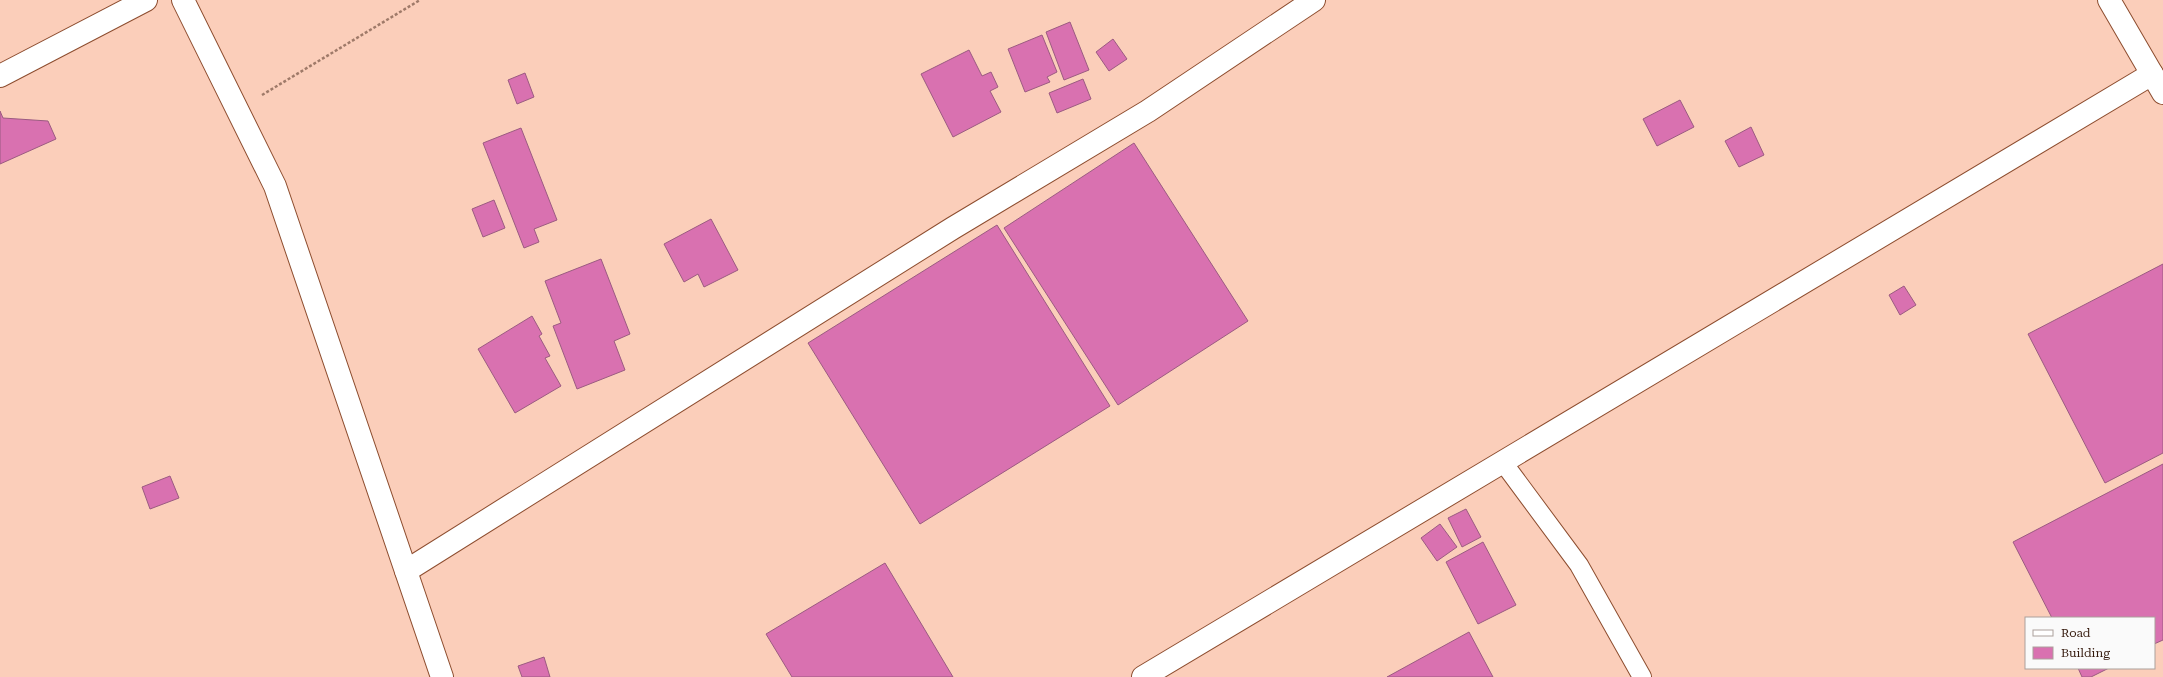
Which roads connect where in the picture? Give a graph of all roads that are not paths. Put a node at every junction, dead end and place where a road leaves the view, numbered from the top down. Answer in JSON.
{"nodes":[{"id":1,"x":146,"y":0,"type":"edge"},
{"id":2,"x":183,"y":0,"type":"edge"},
{"id":3,"x":1314,"y":0,"type":"edge"},
{"id":4,"x":2109,"y":0,"type":"edge"},
{"id":5,"x":2152,"y":74,"type":"junction"},
{"id":6,"x":0,"y":76,"type":"edge"},
{"id":7,"x":2163,"y":93,"type":"edge"},
{"id":8,"x":1502,"y":461,"type":"junction"},
{"id":9,"x":406,"y":571,"type":"junction"},
{"id":10,"x":442,"y":677,"type":"edge"},
{"id":11,"x":1143,"y":677,"type":"edge"},
{"id":12,"x":1642,"y":677,"type":"edge"}],
"edges":[{"from":1,"to":6,"type":"street"},
{"from":2,"to":9,"type":"street"},
{"from":3,"to":9,"type":"street"},
{"from":4,"to":5,"type":"street"},
{"from":5,"to":7,"type":"street"},
{"from":5,"to":8,"type":"street"},
{"from":8,"to":11,"type":"street"},
{"from":8,"to":12,"type":"lane"},
{"from":9,"to":10,"type":"street"}]}
